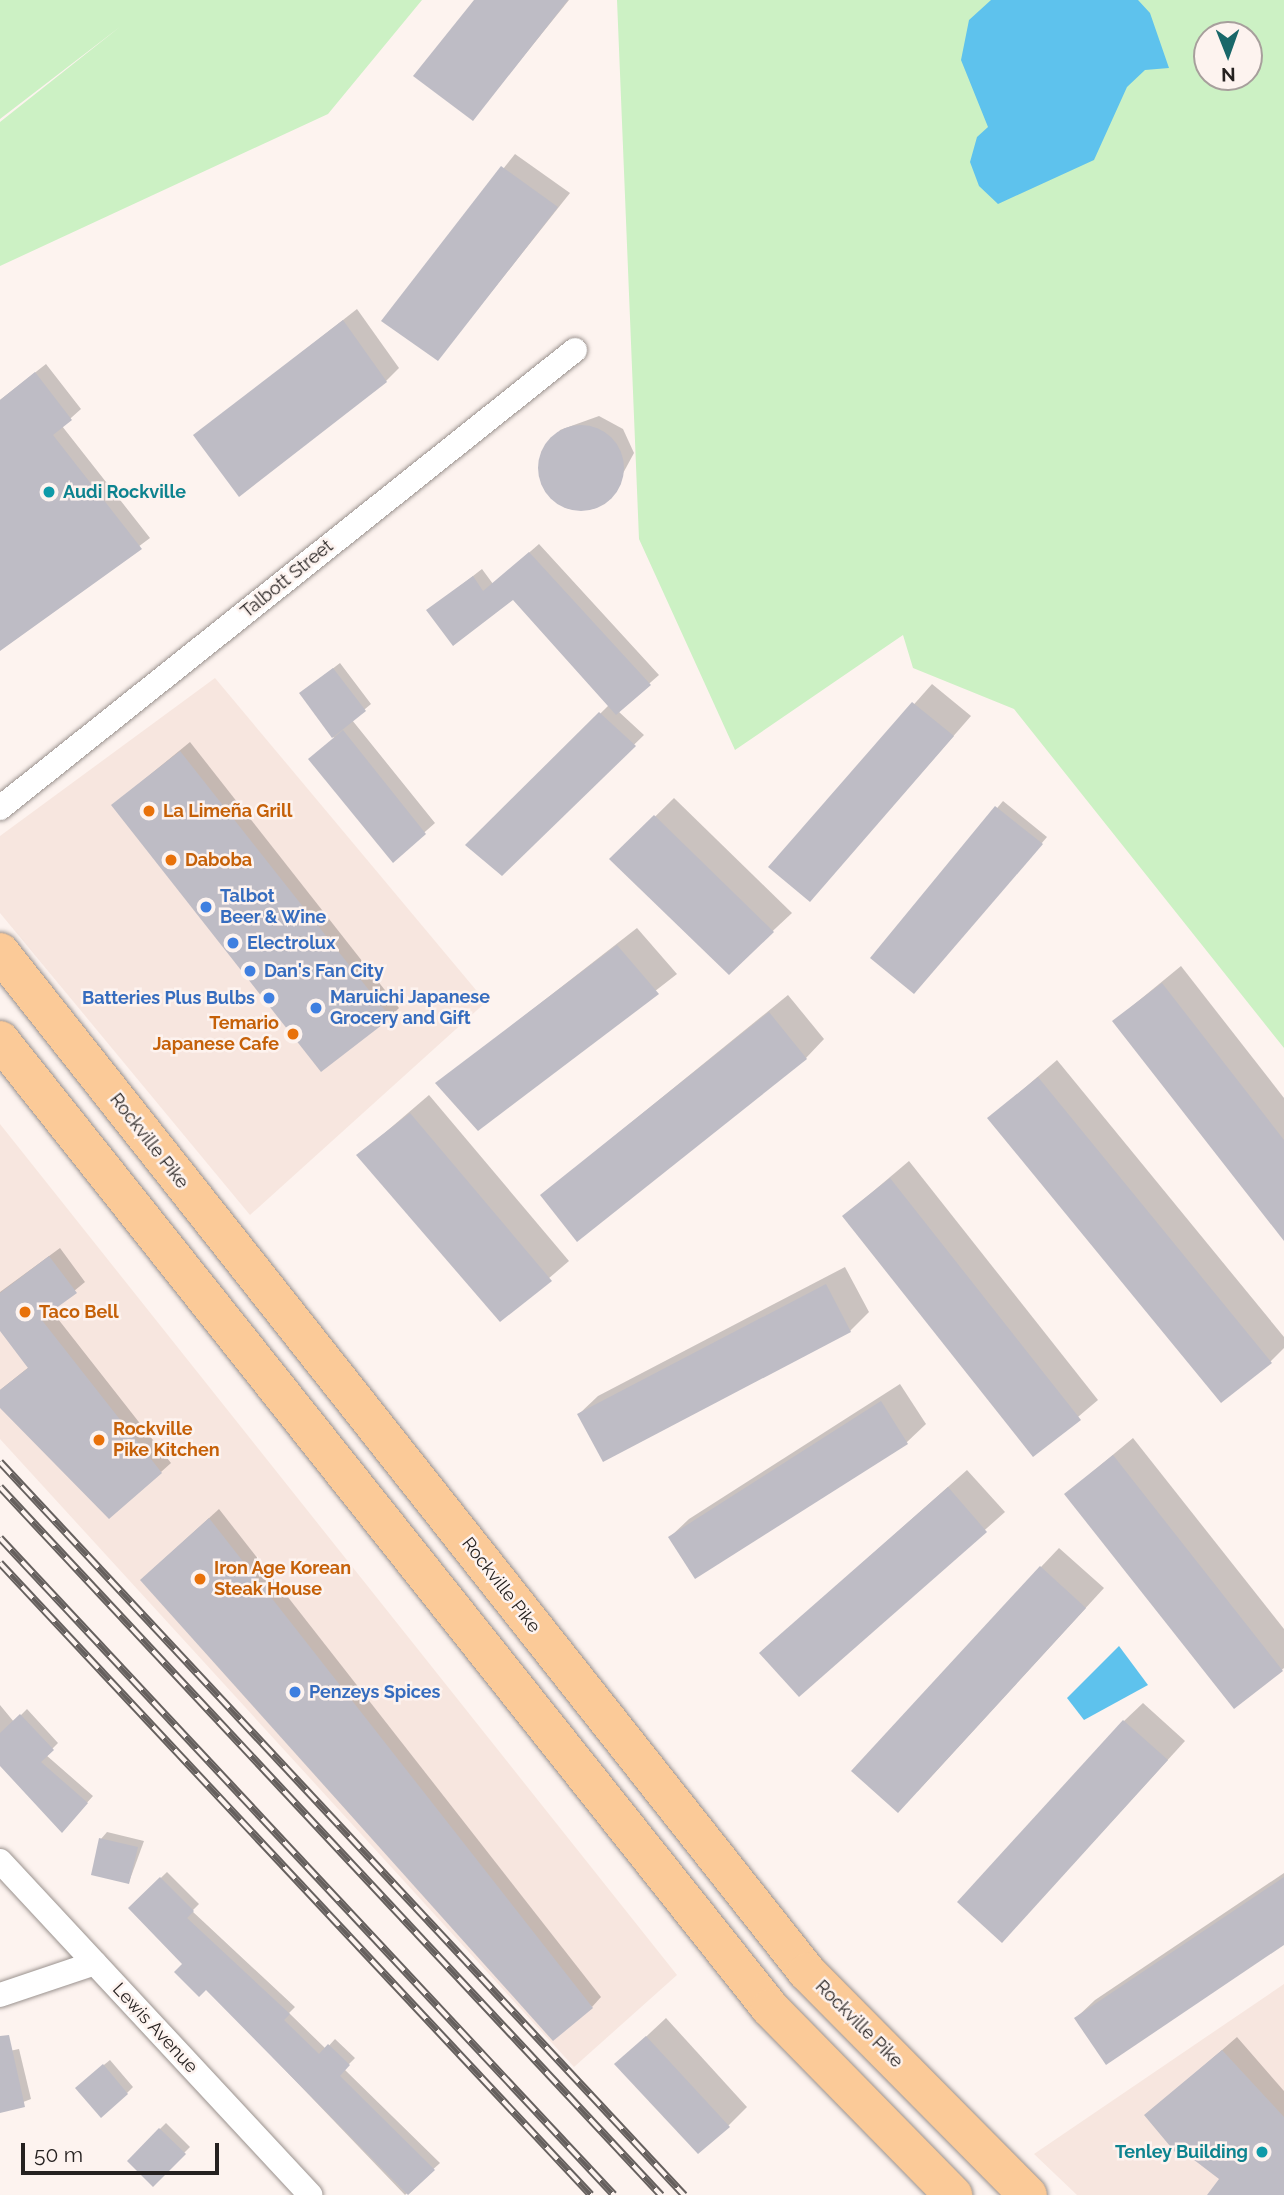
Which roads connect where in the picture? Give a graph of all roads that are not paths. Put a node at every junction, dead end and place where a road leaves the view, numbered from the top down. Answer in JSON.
{"nodes":[{"id":1,"x":575,"y":350,"type":"dead end"},
{"id":2,"x":0,"y":808,"type":"edge"},
{"id":3,"x":0,"y":952,"type":"edge"},
{"id":4,"x":0,"y":1040,"type":"edge"},
{"id":5,"x":0,"y":1861,"type":"edge"},
{"id":6,"x":95,"y":1963,"type":"junction"},
{"id":7,"x":0,"y":1995,"type":"edge"},
{"id":8,"x":310,"y":2195,"type":"edge"},
{"id":9,"x":953,"y":2195,"type":"edge"},
{"id":10,"x":1028,"y":2195,"type":"edge"}],
"edges":[{"from":1,"to":2,"type":"street","name":"Talbott Street"},
{"from":3,"to":10,"type":"main road","name":"Rockville Pike"},
{"from":4,"to":9,"type":"main road"},
{"from":5,"to":6,"type":"street","name":"Lewis Avenue"},
{"from":6,"to":7,"type":"street"},
{"from":6,"to":8,"type":"street","name":"Lewis Avenue"}]}
